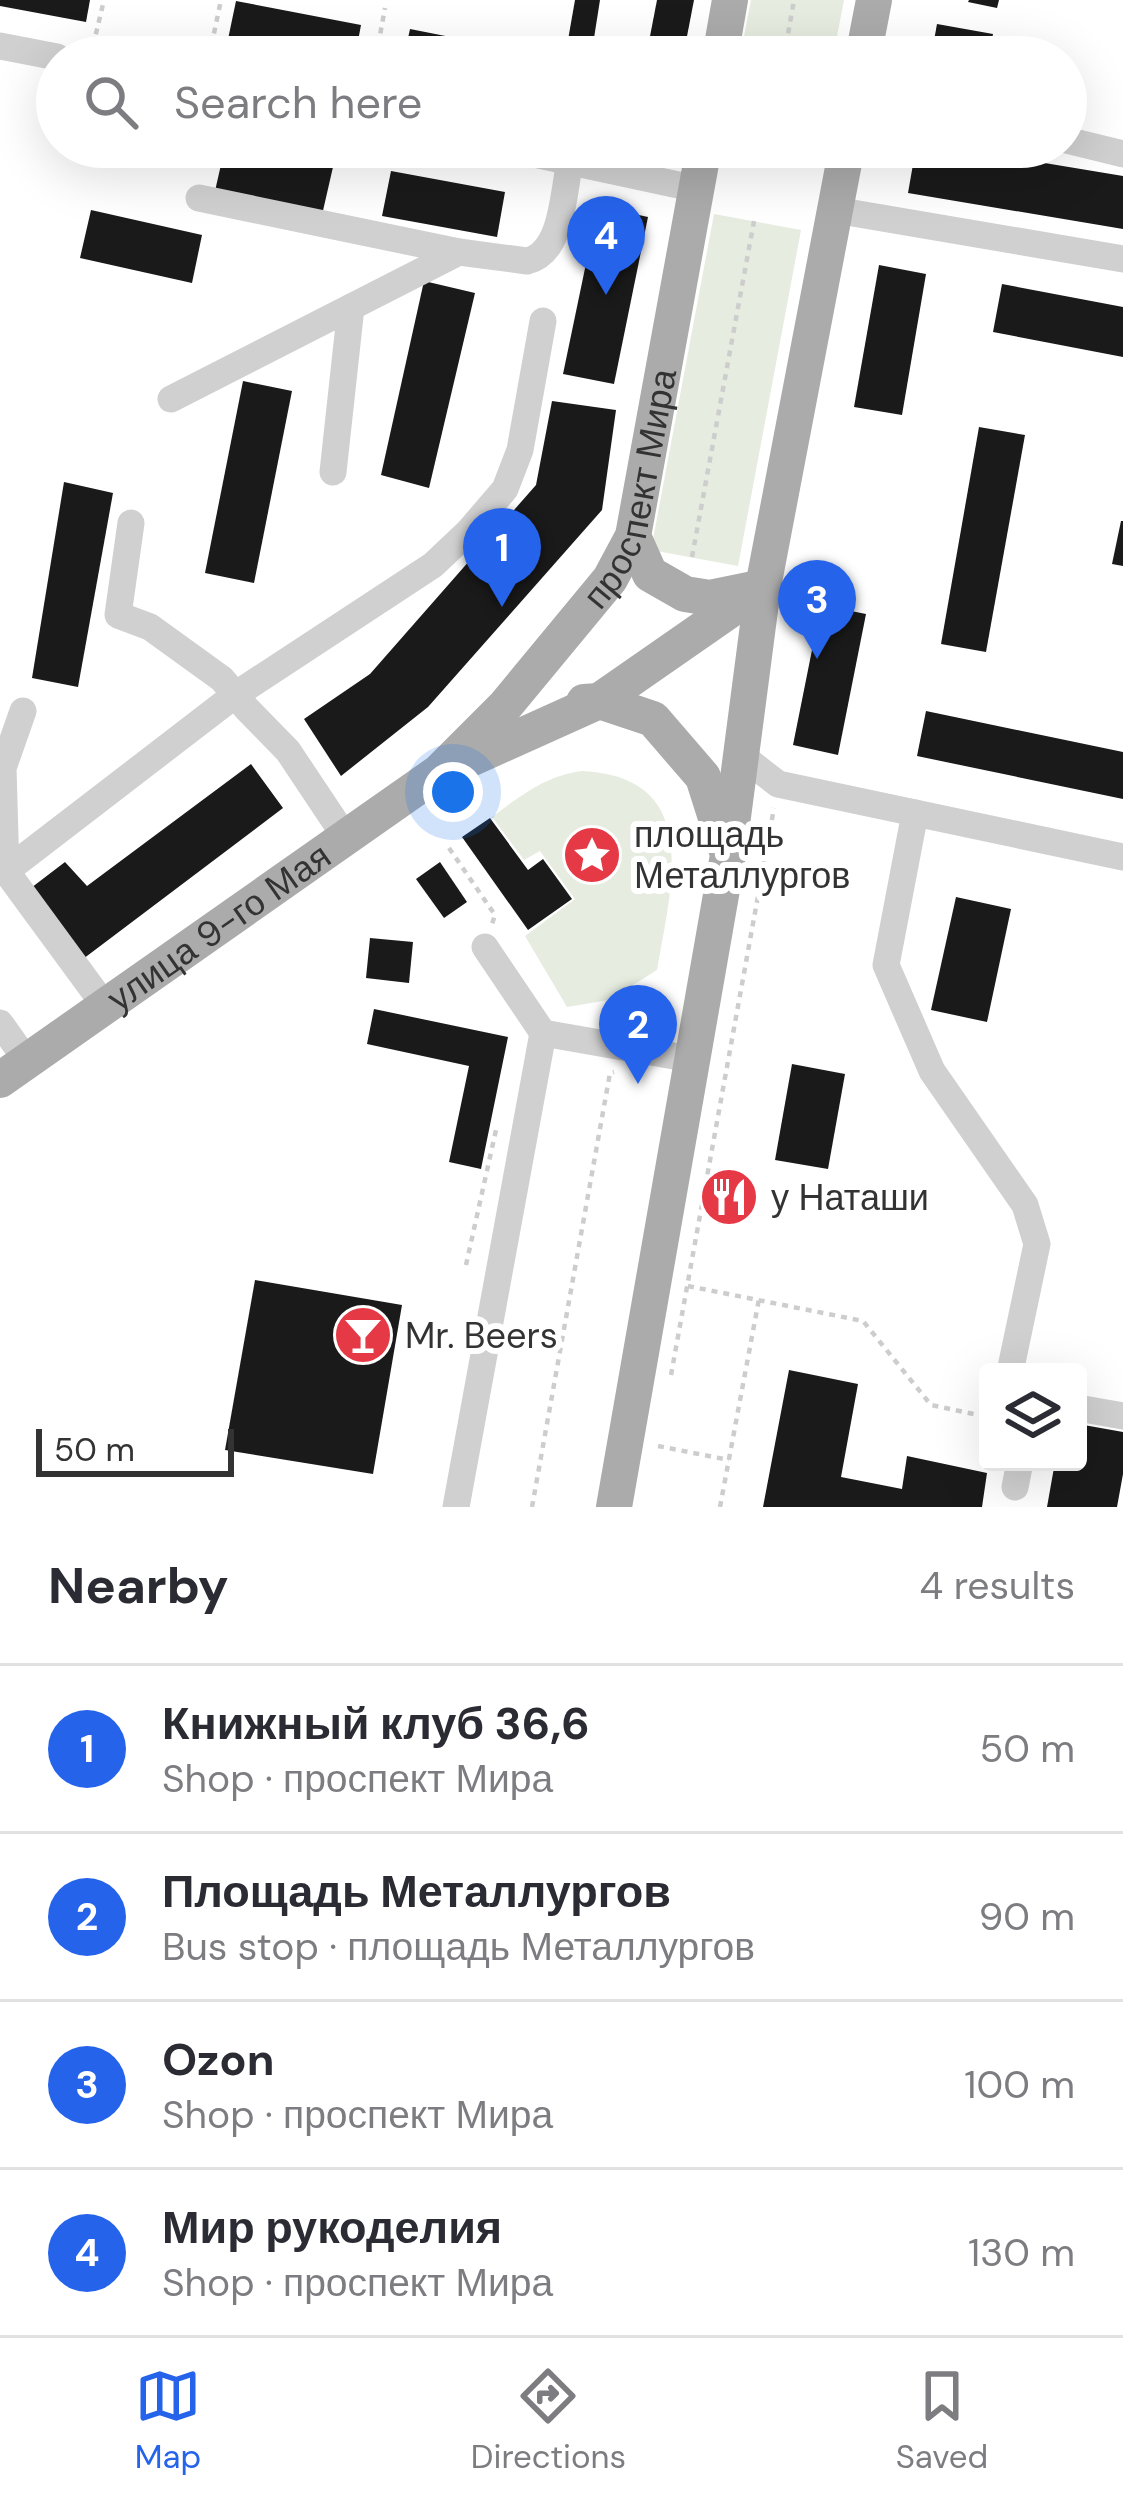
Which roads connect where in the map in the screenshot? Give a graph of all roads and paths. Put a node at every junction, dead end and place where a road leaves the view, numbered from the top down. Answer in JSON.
{"nodes":[{"id":1,"x":104,"y":0,"type":"edge"},
{"id":2,"x":221,"y":0,"type":"edge"},
{"id":3,"x":730,"y":0,"type":"edge"},
{"id":4,"x":794,"y":0,"type":"edge"},
{"id":5,"x":874,"y":0,"type":"edge"},
{"id":6,"x":385,"y":8,"type":"dead end"},
{"id":7,"x":95,"y":36,"type":"edge"},
{"id":8,"x":213,"y":36,"type":"edge"},
{"id":9,"x":380,"y":36,"type":"edge"},
{"id":10,"x":724,"y":36,"type":"edge"},
{"id":11,"x":788,"y":36,"type":"edge"},
{"id":12,"x":867,"y":36,"type":"edge"},
{"id":13,"x":0,"y":46,"type":"edge"},
{"id":14,"x":36,"y":53,"type":"edge"},
{"id":15,"x":1087,"y":145,"type":"edge"},
{"id":16,"x":1123,"y":154,"type":"edge"},
{"id":17,"x":569,"y":168,"type":"edge"},
{"id":18,"x":599,"y":168,"type":"edge"},
{"id":19,"x":700,"y":168,"type":"edge"},
{"id":20,"x":843,"y":168,"type":"edge"},
{"id":21,"x":697,"y":188,"type":"junction"},
{"id":22,"x":199,"y":198,"type":"dead end"},
{"id":23,"x":836,"y":210,"type":"junction"},
{"id":24,"x":754,"y":221,"type":"dead end"},
{"id":25,"x":459,"y":252,"type":"junction"},
{"id":26,"x":1123,"y":259,"type":"edge"},
{"id":27,"x":351,"y":307,"type":"junction"},
{"id":28,"x":543,"y":321,"type":"dead end"},
{"id":29,"x":170,"y":399,"type":"dead end"},
{"id":30,"x":333,"y":472,"type":"dead end"},
{"id":31,"x":131,"y":523,"type":"dead end"},
{"id":32,"x":633,"y":536,"type":"junction"},
{"id":33,"x":692,"y":557,"type":"dead end"},
{"id":34,"x":763,"y":587,"type":"junction"},
{"id":35,"x":235,"y":695,"type":"junction"},
{"id":36,"x":599,"y":701,"type":"junction"},
{"id":37,"x":505,"y":706,"type":"junction"},
{"id":38,"x":23,"y":711,"type":"dead end"},
{"id":39,"x":652,"y":719,"type":"junction"},
{"id":40,"x":742,"y":756,"type":"junction"},
{"id":41,"x":439,"y":772,"type":"junction"},
{"id":42,"x":778,"y":784,"type":"junction"},
{"id":43,"x":915,"y":813,"type":"junction"},
{"id":44,"x":346,"y":838,"type":"junction"},
{"id":45,"x":449,"y":848,"type":"dead end"},
{"id":46,"x":728,"y":855,"type":"junction"},
{"id":47,"x":1123,"y":857,"type":"edge"},
{"id":48,"x":6,"y":871,"type":"junction"},
{"id":49,"x":485,"y":946,"type":"joint"},
{"id":50,"x":104,"y":1006,"type":"junction"},
{"id":51,"x":0,"y":1023,"type":"edge"},
{"id":52,"x":543,"y":1033,"type":"junction"},
{"id":53,"x":691,"y":1060,"type":"junction"},
{"id":54,"x":14,"y":1070,"type":"edge"},
{"id":55,"x":630,"y":1072,"type":"dead end"},
{"id":56,"x":688,"y":1286,"type":"junction"},
{"id":57,"x":759,"y":1299,"type":"junction"},
{"id":58,"x":1012,"y":1363,"type":"edge"},
{"id":59,"x":671,"y":1378,"type":"dead end"},
{"id":60,"x":1087,"y":1410,"type":"edge"},
{"id":61,"x":979,"y":1415,"type":"edge"},
{"id":62,"x":1123,"y":1416,"type":"edge"},
{"id":63,"x":658,"y":1446,"type":"dead end"},
{"id":64,"x":729,"y":1460,"type":"junction"},
{"id":65,"x":456,"y":1507,"type":"edge"},
{"id":66,"x":532,"y":1507,"type":"edge"},
{"id":67,"x":614,"y":1507,"type":"edge"},
{"id":68,"x":720,"y":1507,"type":"edge"}],
"edges":[{"from":1,"to":7,"type":"path"},
{"from":2,"to":8,"type":"path"},
{"from":3,"to":10,"type":"main road"},
{"from":4,"to":11,"type":"path"},
{"from":5,"to":12,"type":"main road"},
{"from":6,"to":9,"type":"path"},
{"from":13,"to":14,"type":"street"},
{"from":15,"to":16,"type":"street"},
{"from":17,"to":25,"type":"street"},
{"from":18,"to":21,"type":"street"},
{"from":19,"to":21,"type":"main road","name":"проспект Мира"},
{"from":20,"to":23,"type":"main road"},
{"from":21,"to":32,"type":"main road","name":"проспект Мира"},
{"from":22,"to":25,"type":"street"},
{"from":23,"to":26,"type":"street"},
{"from":23,"to":34,"type":"main road"},
{"from":24,"to":33,"type":"path"},
{"from":25,"to":27,"type":"street"},
{"from":27,"to":29,"type":"street"},
{"from":27,"to":30,"type":"street"},
{"from":28,"to":35,"type":"street"},
{"from":31,"to":35,"type":"street"},
{"from":32,"to":34,"type":"main road"},
{"from":32,"to":37,"type":"main road","name":"проспект Мира"},
{"from":34,"to":36,"type":"main road"},
{"from":34,"to":40,"type":"main road"},
{"from":35,"to":44,"type":"street"},
{"from":35,"to":48,"type":"street"},
{"from":36,"to":37,"type":"main road"},
{"from":36,"to":39,"type":"main road"},
{"from":36,"to":41,"type":"main road"},
{"from":37,"to":41,"type":"main road","name":"проспект Мира"},
{"from":38,"to":48,"type":"street"},
{"from":39,"to":40,"type":"main road"},
{"from":39,"to":46,"type":"main road"},
{"from":40,"to":42,"type":"street"},
{"from":40,"to":46,"type":"main road"},
{"from":41,"to":44,"type":"main road","name":"улица 9-го Мая"},
{"from":42,"to":43,"type":"street"},
{"from":42,"to":56,"type":"path"},
{"from":43,"to":47,"type":"street"},
{"from":43,"to":58,"type":"street"},
{"from":44,"to":50,"type":"main road","name":"улица 9-го Мая"},
{"from":45,"to":49,"type":"path"},
{"from":46,"to":53,"type":"main road"},
{"from":48,"to":50,"type":"street"},
{"from":49,"to":52,"type":"street"},
{"from":50,"to":54,"type":"main road","name":"улица 9-го Мая"},
{"from":51,"to":54,"type":"street"},
{"from":52,"to":53,"type":"street"},
{"from":52,"to":65,"type":"street"},
{"from":53,"to":67,"type":"main road"},
{"from":55,"to":66,"type":"path"},
{"from":56,"to":57,"type":"path"},
{"from":56,"to":59,"type":"path"},
{"from":57,"to":61,"type":"path"},
{"from":57,"to":64,"type":"path"},
{"from":60,"to":62,"type":"street"},
{"from":63,"to":64,"type":"path"},
{"from":64,"to":68,"type":"path"}]}
